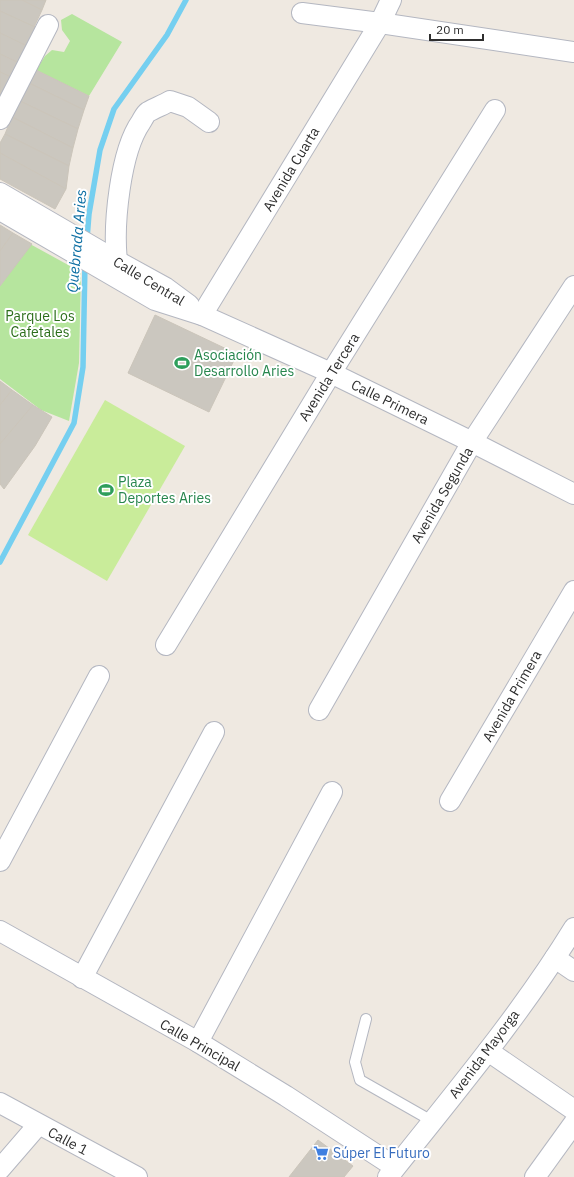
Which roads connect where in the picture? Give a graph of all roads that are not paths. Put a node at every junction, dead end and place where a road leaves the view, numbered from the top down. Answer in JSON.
{"nodes":[{"id":1,"x":391,"y":0,"type":"edge"},
{"id":2,"x":302,"y":13,"type":"dead end"},
{"id":3,"x":380,"y":23,"type":"junction"},
{"id":4,"x":48,"y":24,"type":"dead end"},
{"id":5,"x":574,"y":52,"type":"edge"},
{"id":6,"x":495,"y":110,"type":"dead end"},
{"id":7,"x":0,"y":119,"type":"edge"},
{"id":8,"x":209,"y":122,"type":"dead end"},
{"id":9,"x":0,"y":193,"type":"edge"},
{"id":10,"x":0,"y":210,"type":"edge"},
{"id":11,"x":71,"y":243,"type":"junction"},
{"id":12,"x":97,"y":258,"type":"junction"},
{"id":13,"x":117,"y":261,"type":"junction"},
{"id":14,"x":574,"y":286,"type":"edge"},
{"id":15,"x":202,"y":315,"type":"junction"},
{"id":16,"x":331,"y":373,"type":"junction"},
{"id":17,"x":472,"y":442,"type":"junction"},
{"id":18,"x":574,"y":494,"type":"edge"},
{"id":19,"x":574,"y":591,"type":"edge"},
{"id":20,"x":166,"y":645,"type":"dead end"},
{"id":21,"x":100,"y":676,"type":"dead end"},
{"id":22,"x":320,"y":710,"type":"dead end"},
{"id":23,"x":214,"y":732,"type":"dead end"},
{"id":24,"x":332,"y":792,"type":"dead end"},
{"id":25,"x":450,"y":801,"type":"dead end"},
{"id":26,"x":0,"y":861,"type":"edge"},
{"id":27,"x":574,"y":928,"type":"edge"},
{"id":28,"x":0,"y":932,"type":"edge"},
{"id":29,"x":555,"y":958,"type":"junction"},
{"id":30,"x":574,"y":971,"type":"edge"},
{"id":31,"x":82,"y":978,"type":"junction"},
{"id":32,"x":366,"y":1019,"type":"dead end"},
{"id":33,"x":198,"y":1042,"type":"junction"},
{"id":34,"x":488,"y":1051,"type":"junction"},
{"id":35,"x":0,"y":1103,"type":"edge"},
{"id":36,"x":574,"y":1110,"type":"edge"},
{"id":37,"x":432,"y":1121,"type":"junction"},
{"id":38,"x":574,"y":1123,"type":"edge"},
{"id":39,"x":38,"y":1125,"type":"junction"},
{"id":40,"x":0,"y":1169,"type":"edge"},
{"id":41,"x":392,"y":1172,"type":"edge"},
{"id":42,"x":137,"y":1177,"type":"edge"},
{"id":43,"x":535,"y":1177,"type":"edge"}],
"edges":[{"from":1,"to":3,"type":"street","name":"Avenida Cuarta"},
{"from":2,"to":3,"type":"street"},
{"from":3,"to":5,"type":"street"},
{"from":3,"to":15,"type":"street","name":"Avenida Cuarta"},
{"from":4,"to":7,"type":"street"},
{"from":6,"to":16,"type":"street","name":"Avenida Tercera"},
{"from":8,"to":13,"type":"street"},
{"from":9,"to":11,"type":"street","name":"Calle Central"},
{"from":10,"to":11,"type":"street","name":"Calle Central"},
{"from":11,"to":12,"type":"street","name":"Calle Central"},
{"from":12,"to":13,"type":"street","name":"Calle Central"},
{"from":12,"to":15,"type":"street","name":"Calle Central"},
{"from":13,"to":15,"type":"street","name":"Calle Central"},
{"from":14,"to":17,"type":"street","name":"Avenida Segunda"},
{"from":15,"to":16,"type":"street","name":"Calle Primera"},
{"from":16,"to":17,"type":"street","name":"Calle Primera"},
{"from":16,"to":20,"type":"street","name":"Avenida Tercera"},
{"from":17,"to":18,"type":"street","name":"Calle Primera"},
{"from":17,"to":22,"type":"street","name":"Avenida Segunda"},
{"from":19,"to":25,"type":"street","name":"Avenida Primera"},
{"from":21,"to":26,"type":"street"},
{"from":23,"to":31,"type":"street"},
{"from":24,"to":33,"type":"street"},
{"from":27,"to":29,"type":"street","name":"Avenida Mayorga"},
{"from":28,"to":31,"type":"street","name":"Calle Principal"},
{"from":29,"to":30,"type":"street"},
{"from":29,"to":34,"type":"street","name":"Avenida Mayorga"},
{"from":31,"to":33,"type":"street","name":"Calle Principal"},
{"from":32,"to":37,"type":"lane"},
{"from":33,"to":41,"type":"street","name":"Calle Principal"},
{"from":34,"to":36,"type":"street"},
{"from":34,"to":37,"type":"street","name":"Avenida Mayorga"},
{"from":35,"to":39,"type":"street","name":"Calle 1"},
{"from":37,"to":41,"type":"street","name":"Avenida Mayorga"},
{"from":38,"to":43,"type":"street"},
{"from":39,"to":40,"type":"street"},
{"from":39,"to":42,"type":"street","name":"Calle 1"}]}
